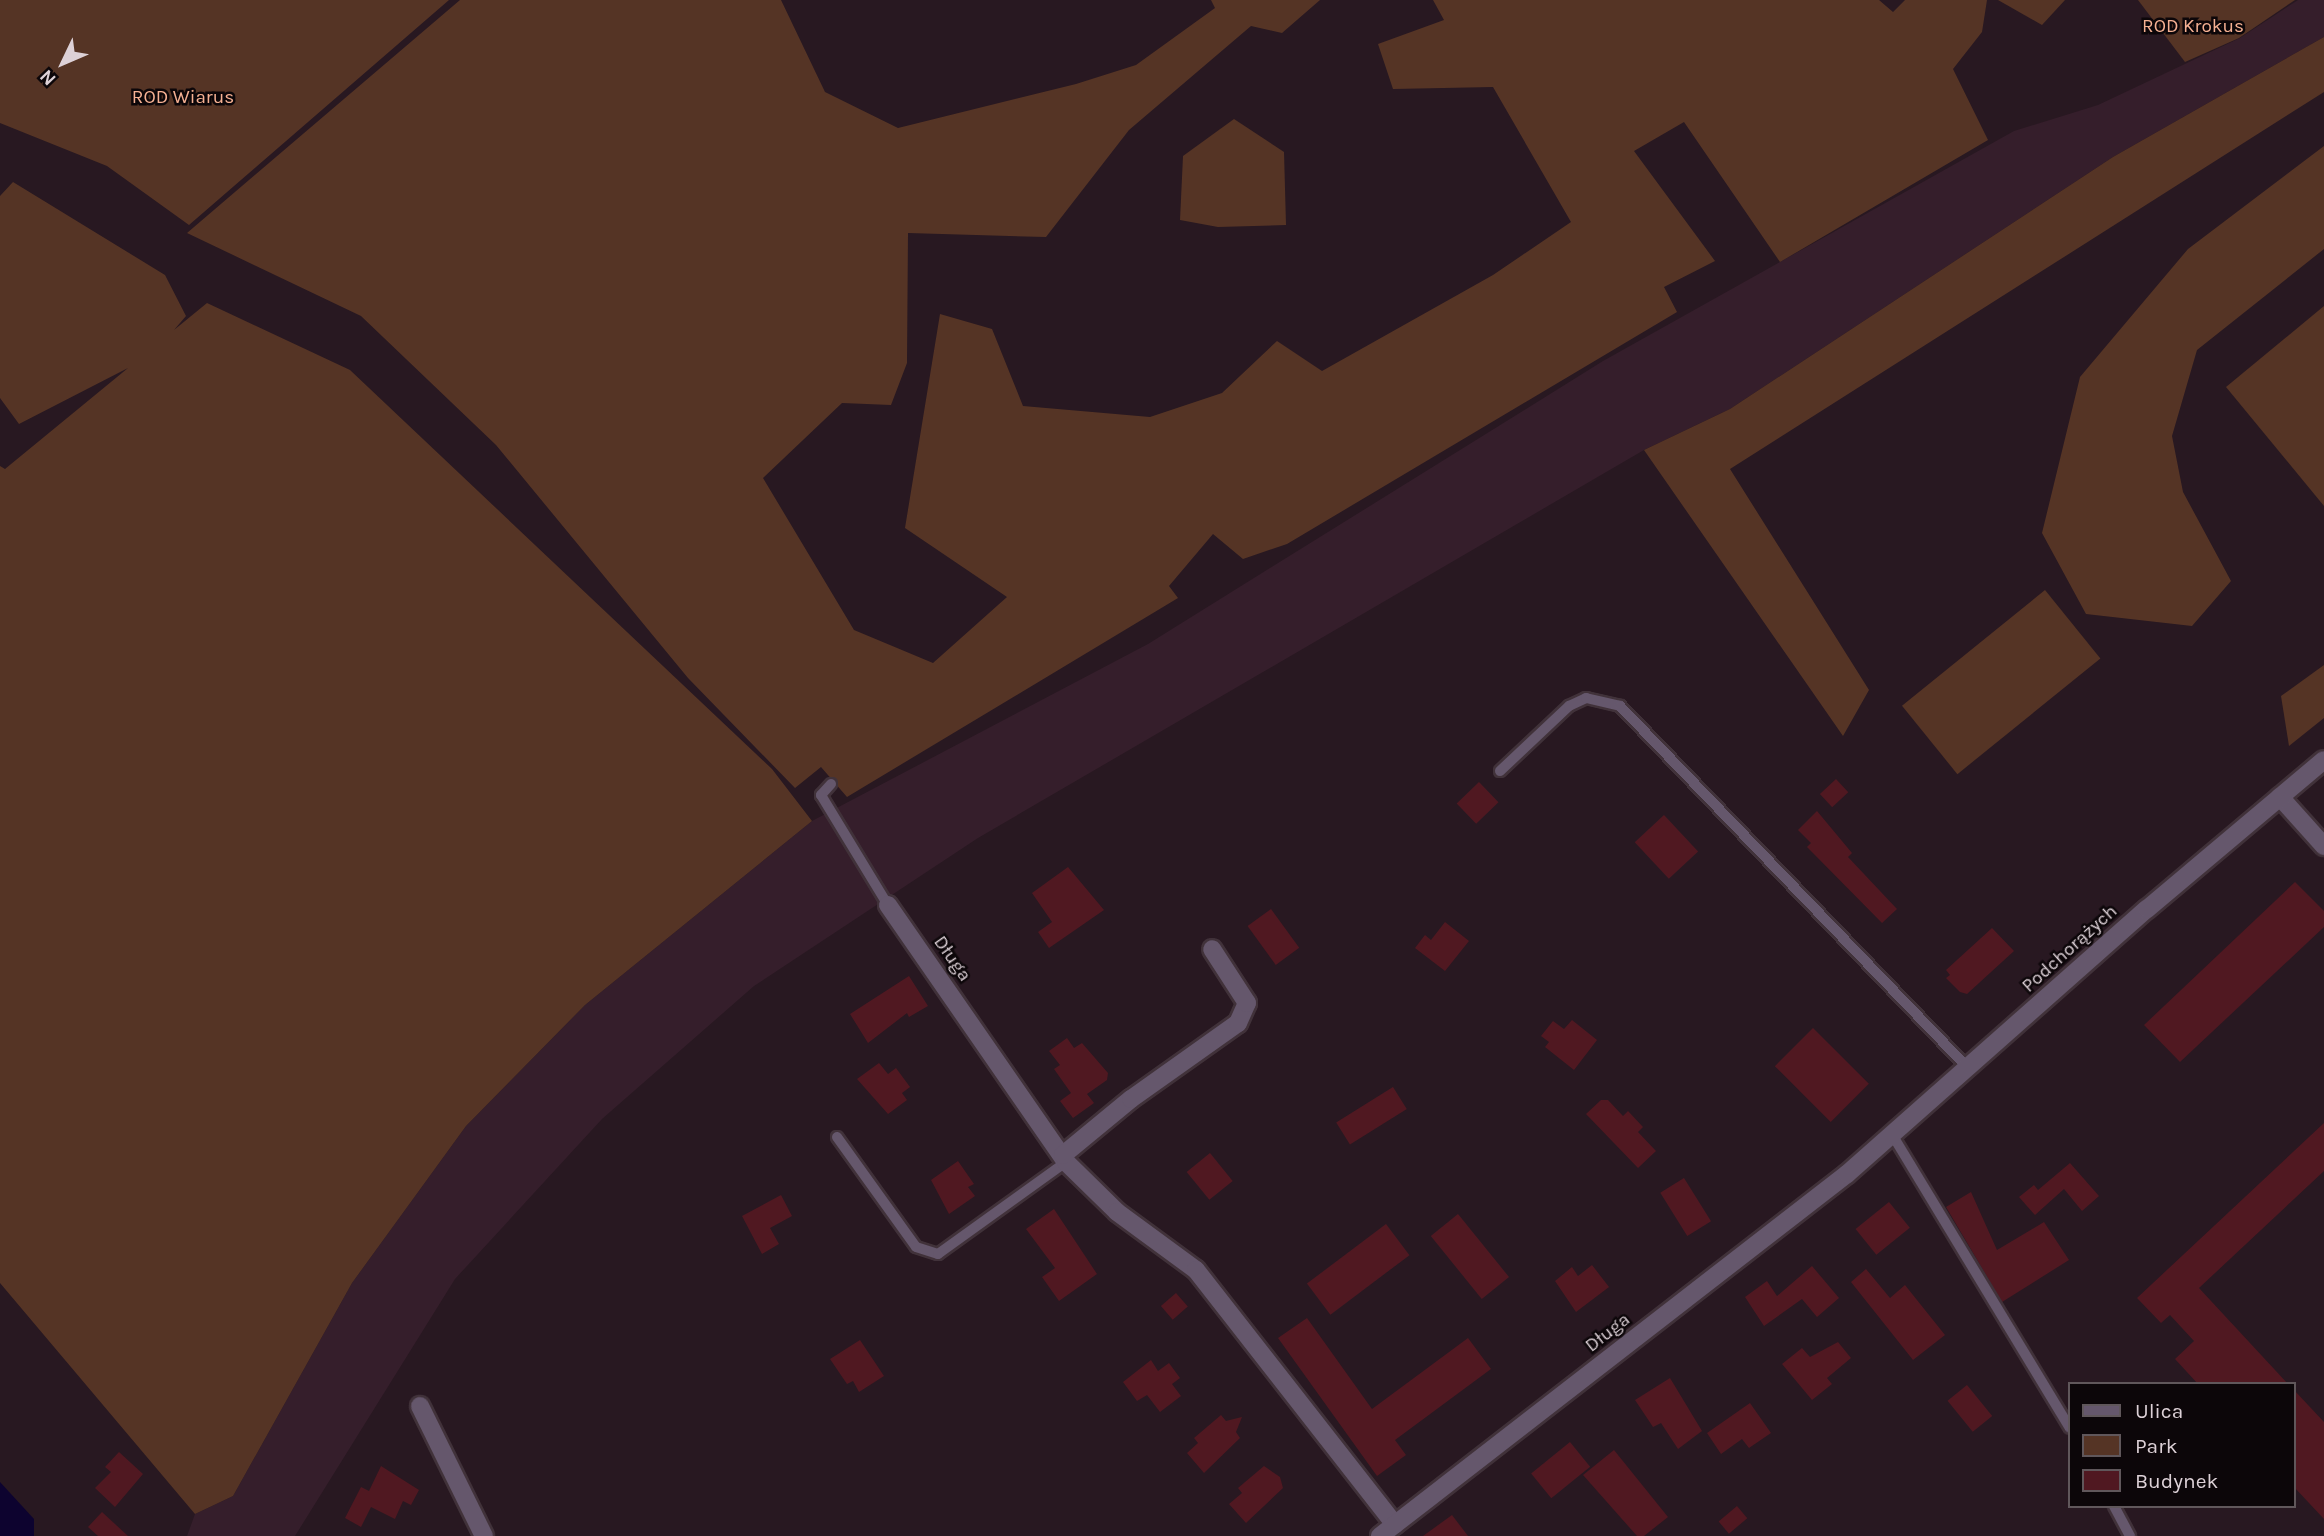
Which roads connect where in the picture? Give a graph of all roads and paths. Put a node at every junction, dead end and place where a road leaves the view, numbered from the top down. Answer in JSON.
{"nodes":[{"id":1,"x":2324,"y":760,"type":"edge"},
{"id":2,"x":1500,"y":771,"type":"dead end"},
{"id":3,"x":831,"y":784,"type":"dead end"},
{"id":4,"x":2280,"y":797,"type":"junction"},
{"id":5,"x":2324,"y":846,"type":"edge"},
{"id":6,"x":888,"y":905,"type":"joint"},
{"id":7,"x":1212,"y":949,"type":"dead end"},
{"id":8,"x":1969,"y":1069,"type":"junction"},
{"id":9,"x":1893,"y":1136,"type":"junction"},
{"id":10,"x":837,"y":1137,"type":"dead end"},
{"id":11,"x":1065,"y":1159,"type":"junction"},
{"id":12,"x":1847,"y":1174,"type":"joint"},
{"id":13,"x":420,"y":1406,"type":"dead end"},
{"id":14,"x":2068,"y":1426,"type":"edge"},
{"id":15,"x":2115,"y":1508,"type":"edge"},
{"id":16,"x":1395,"y":1525,"type":"junction"},
{"id":17,"x":484,"y":1536,"type":"edge"},
{"id":18,"x":1380,"y":1536,"type":"edge"},
{"id":19,"x":2130,"y":1536,"type":"edge"}],
"edges":[{"from":1,"to":4,"type":"street","name":"Podchorążych"},
{"from":2,"to":8,"type":"lane"},
{"from":3,"to":6,"type":"lane","name":"Długa"},
{"from":4,"to":5,"type":"street"},
{"from":4,"to":8,"type":"street","name":"Podchorążych"},
{"from":6,"to":11,"type":"street","name":"Długa"},
{"from":7,"to":11,"type":"street"},
{"from":8,"to":9,"type":"street","name":"Podchorążych"},
{"from":9,"to":12,"type":"street","name":"Podchorążych"},
{"from":9,"to":14,"type":"lane"},
{"from":10,"to":11,"type":"lane"},
{"from":11,"to":16,"type":"street","name":"Długa"},
{"from":12,"to":16,"type":"street","name":"Długa"},
{"from":13,"to":17,"type":"street"},
{"from":15,"to":19,"type":"lane"},
{"from":16,"to":18,"type":"street","name":"Długa"}]}
